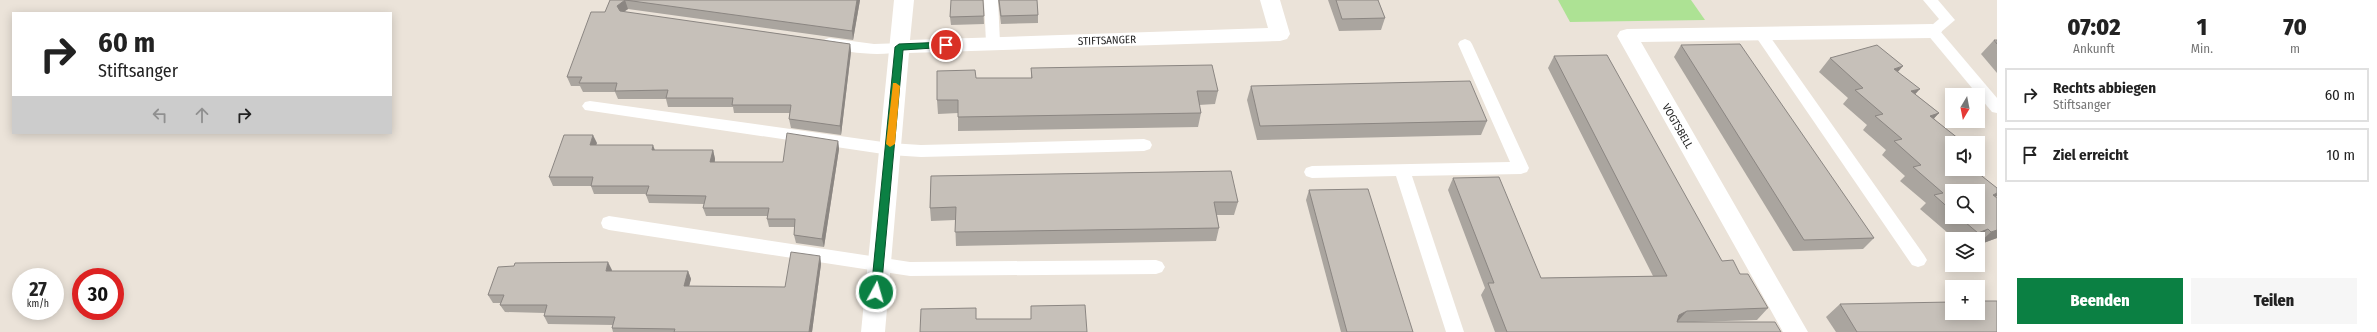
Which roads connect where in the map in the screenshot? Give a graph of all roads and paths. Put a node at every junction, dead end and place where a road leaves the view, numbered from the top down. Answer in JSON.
{"nodes":[{"id":1,"x":904,"y":0,"type":"edge"},
{"id":2,"x":991,"y":0,"type":"edge"},
{"id":3,"x":1270,"y":0,"type":"edge"},
{"id":4,"x":1930,"y":0,"type":"edge"},
{"id":5,"x":1932,"y":30,"type":"junction"},
{"id":6,"x":1761,"y":34,"type":"junction"},
{"id":7,"x":812,"y":40,"type":"edge"},
{"id":8,"x":993,"y":43,"type":"junction"},
{"id":9,"x":1465,"y":44,"type":"dead end"},
{"id":10,"x":899,"y":47,"type":"junction"},
{"id":11,"x":590,"y":106,"type":"dead end"},
{"id":12,"x":1997,"y":108,"type":"edge"},
{"id":13,"x":1144,"y":145,"type":"dead end"},
{"id":14,"x":890,"y":149,"type":"junction"},
{"id":15,"x":1402,"y":170,"type":"junction"},
{"id":16,"x":1312,"y":172,"type":"dead end"},
{"id":17,"x":609,"y":223,"type":"dead end"},
{"id":18,"x":1918,"y":260,"type":"dead end"},
{"id":19,"x":879,"y":265,"type":"junction"},
{"id":20,"x":1156,"y":266,"type":"dead end"},
{"id":21,"x":1771,"y":329,"type":"edge"},
{"id":22,"x":1795,"y":330,"type":"edge"},
{"id":23,"x":872,"y":332,"type":"edge"},
{"id":24,"x":1455,"y":332,"type":"edge"}],
"edges":[{"from":1,"to":10,"type":"street"},
{"from":2,"to":8,"type":"lane"},
{"from":3,"to":8,"type":"street","name":"STIFTSANGER"},
{"from":4,"to":5,"type":"lane"},
{"from":5,"to":6,"type":"street","name":"VOGTSBELL"},
{"from":5,"to":12,"type":"lane"},
{"from":6,"to":18,"type":"lane"},
{"from":6,"to":22,"type":"street","name":"VOGTSBELL"},
{"from":7,"to":10,"type":"lane"},
{"from":8,"to":10,"type":"street","name":"STIFTSANGER"},
{"from":9,"to":15,"type":"lane"},
{"from":10,"to":14,"type":"street"},
{"from":11,"to":14,"type":"lane"},
{"from":13,"to":14,"type":"lane"},
{"from":14,"to":19,"type":"street"},
{"from":15,"to":16,"type":"lane"},
{"from":15,"to":24,"type":"lane"},
{"from":17,"to":19,"type":"lane"},
{"from":19,"to":20,"type":"lane"},
{"from":19,"to":23,"type":"street"},
{"from":21,"to":22,"type":"lane"}]}
